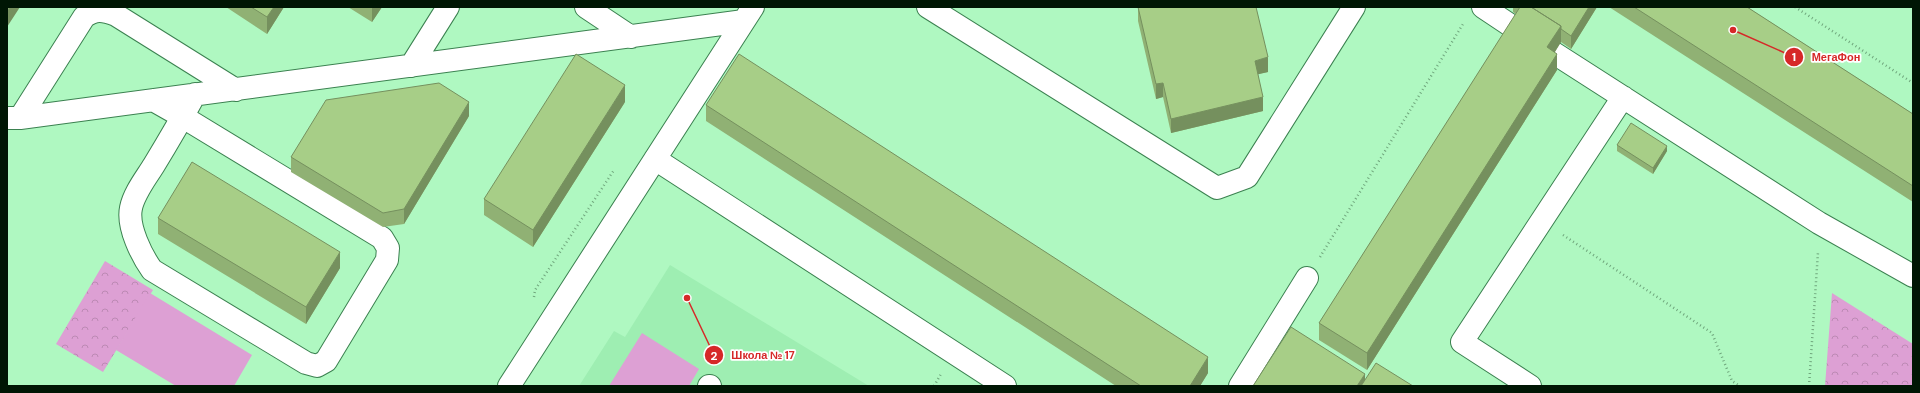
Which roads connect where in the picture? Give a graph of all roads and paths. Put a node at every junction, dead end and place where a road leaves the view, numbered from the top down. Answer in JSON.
{"nodes":[{"id":1,"x":448,"y":7,"type":"edge"},
{"id":2,"x":586,"y":7,"type":"edge"},
{"id":3,"x":928,"y":7,"type":"edge"},
{"id":4,"x":1354,"y":7,"type":"edge"},
{"id":5,"x":1483,"y":7,"type":"edge"},
{"id":6,"x":1795,"y":7,"type":"edge"},
{"id":7,"x":737,"y":15,"type":"edge"},
{"id":8,"x":1466,"y":21,"type":"dead end"},
{"id":9,"x":1516,"y":28,"type":"edge"},
{"id":10,"x":632,"y":37,"type":"junction"},
{"id":11,"x":1554,"y":52,"type":"edge"},
{"id":12,"x":411,"y":66,"type":"junction"},
{"id":13,"x":1913,"y":83,"type":"edge"},
{"id":14,"x":236,"y":90,"type":"junction"},
{"id":15,"x":195,"y":94,"type":"junction"},
{"id":16,"x":1623,"y":97,"type":"junction"},
{"id":17,"x":153,"y":100,"type":"junction"},
{"id":18,"x":183,"y":117,"type":"junction"},
{"id":19,"x":13,"y":118,"type":"edge"},
{"id":20,"x":655,"y":159,"type":"junction"},
{"id":21,"x":1542,"y":221,"type":"junction"},
{"id":22,"x":1819,"y":223,"type":"junction"},
{"id":23,"x":1913,"y":276,"type":"edge"},
{"id":24,"x":1307,"y":278,"type":"joint"},
{"id":25,"x":509,"y":386,"type":"edge"},
{"id":26,"x":1005,"y":386,"type":"edge"},
{"id":27,"x":1240,"y":386,"type":"edge"},
{"id":28,"x":1530,"y":386,"type":"edge"},
{"id":29,"x":1740,"y":386,"type":"edge"},
{"id":30,"x":1809,"y":386,"type":"edge"}],
"edges":[{"from":1,"to":12,"type":"lane"},
{"from":2,"to":10,"type":"lane"},
{"from":3,"to":4,"type":"lane"},
{"from":5,"to":9,"type":"lane"},
{"from":6,"to":13,"type":"path"},
{"from":7,"to":10,"type":"lane"},
{"from":7,"to":20,"type":"lane"},
{"from":8,"to":24,"type":"path"},
{"from":10,"to":12,"type":"lane"},
{"from":11,"to":16,"type":"lane"},
{"from":12,"to":14,"type":"lane"},
{"from":14,"to":15,"type":"lane"},
{"from":14,"to":19,"type":"lane"},
{"from":15,"to":17,"type":"lane"},
{"from":15,"to":18,"type":"lane"},
{"from":16,"to":21,"type":"lane"},
{"from":16,"to":22,"type":"lane"},
{"from":17,"to":18,"type":"lane"},
{"from":17,"to":19,"type":"lane"},
{"from":18,"to":18,"type":"lane"},
{"from":20,"to":25,"type":"lane"},
{"from":20,"to":26,"type":"lane"},
{"from":21,"to":28,"type":"lane"},
{"from":21,"to":29,"type":"path"},
{"from":22,"to":23,"type":"lane"},
{"from":22,"to":30,"type":"path"},
{"from":24,"to":27,"type":"lane"}]}
